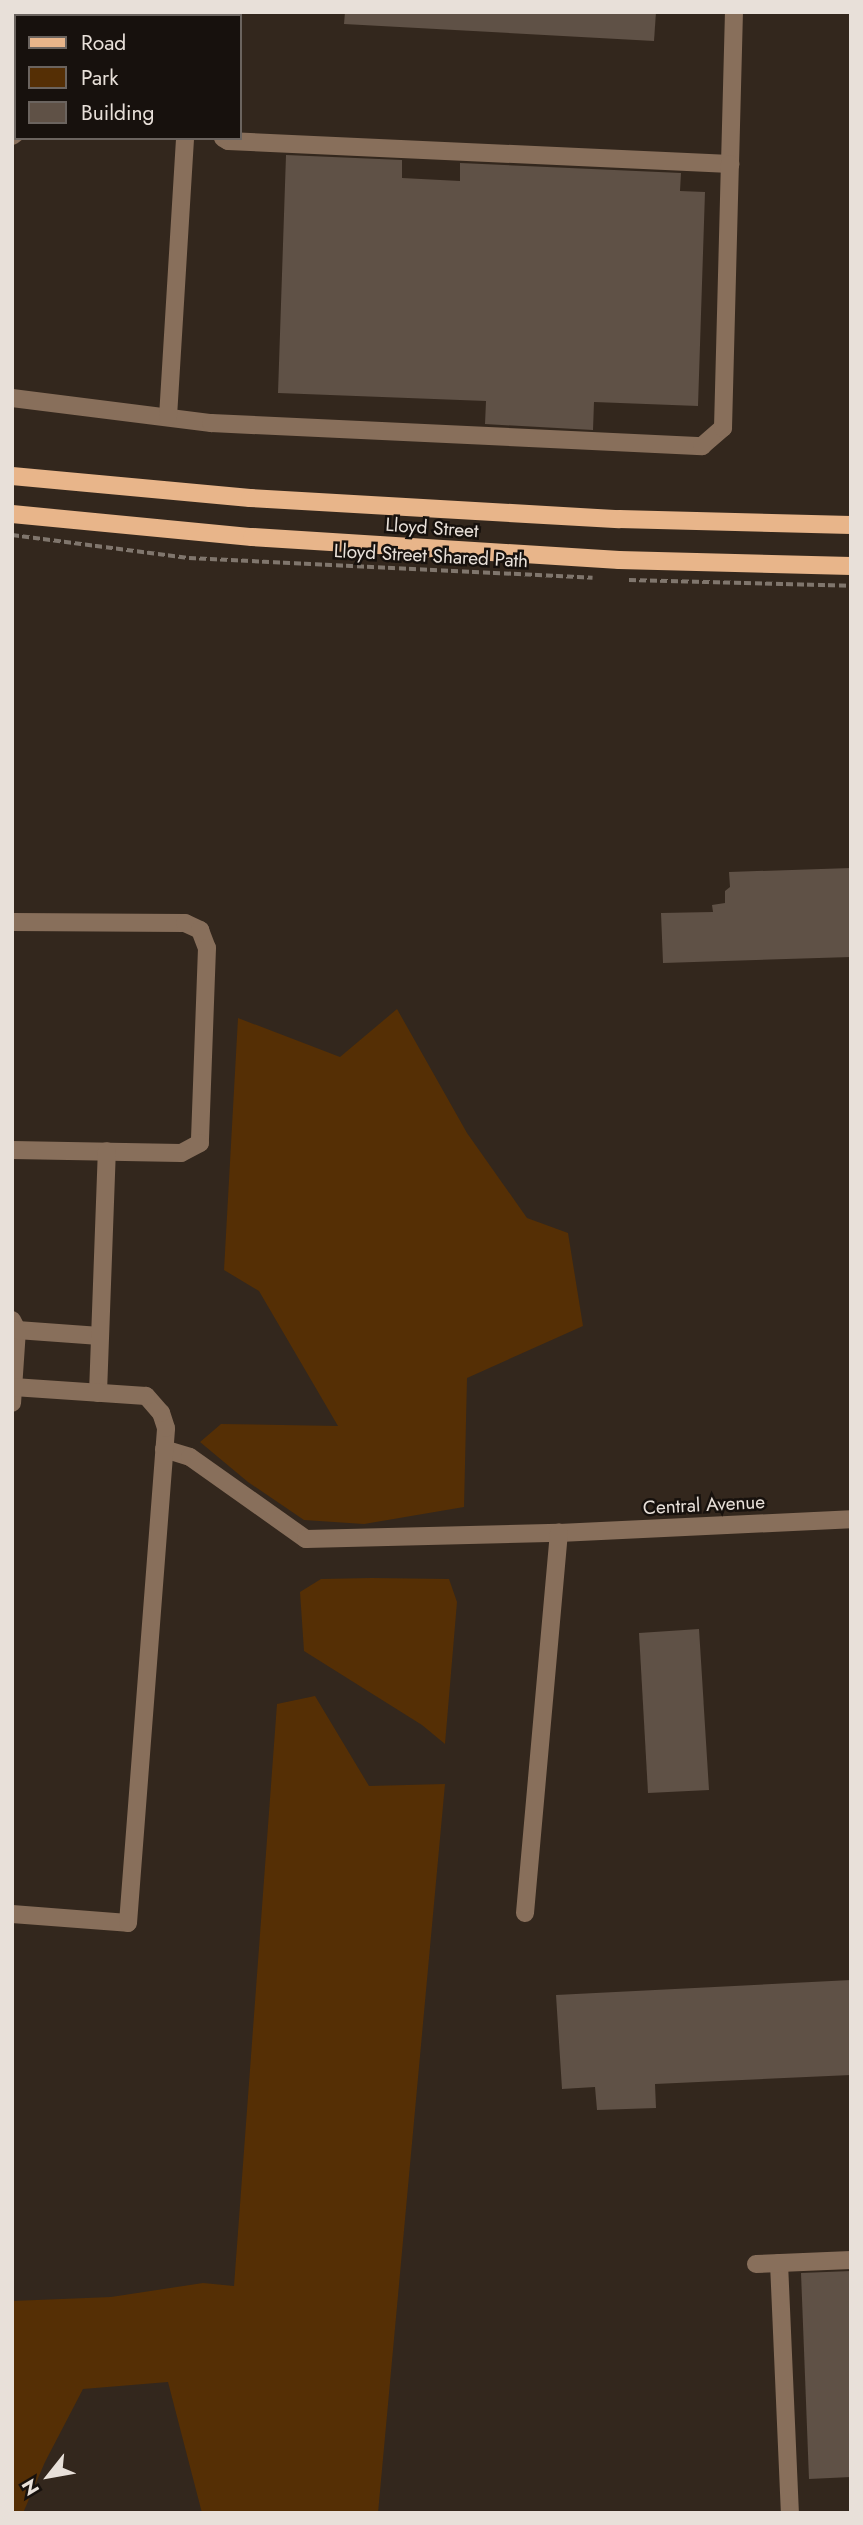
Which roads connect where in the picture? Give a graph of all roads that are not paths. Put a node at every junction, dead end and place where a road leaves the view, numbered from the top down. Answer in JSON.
{"nodes":[{"id":1,"x":734,"y":12,"type":"edge"},
{"id":2,"x":185,"y":140,"type":"edge"},
{"id":3,"x":226,"y":140,"type":"edge"},
{"id":4,"x":730,"y":164,"type":"junction"},
{"id":5,"x":12,"y":398,"type":"edge"},
{"id":6,"x":168,"y":417,"type":"junction"},
{"id":7,"x":12,"y":476,"type":"edge"},
{"id":8,"x":12,"y":514,"type":"edge"},
{"id":9,"x":851,"y":525,"type":"edge"},
{"id":10,"x":851,"y":566,"type":"edge"},
{"id":11,"x":12,"y":922,"type":"edge"},
{"id":12,"x":12,"y":1150,"type":"edge"},
{"id":13,"x":107,"y":1151,"type":"junction"},
{"id":14,"x":15,"y":1325,"type":"edge"},
{"id":15,"x":100,"y":1336,"type":"junction"},
{"id":16,"x":98,"y":1393,"type":"junction"},
{"id":17,"x":13,"y":1396,"type":"edge"},
{"id":18,"x":164,"y":1449,"type":"junction"},
{"id":19,"x":851,"y":1519,"type":"edge"},
{"id":20,"x":559,"y":1533,"type":"junction"},
{"id":21,"x":525,"y":1913,"type":"dead end"},
{"id":22,"x":12,"y":1914,"type":"edge"},
{"id":23,"x":851,"y":2260,"type":"edge"},
{"id":24,"x":779,"y":2263,"type":"junction"},
{"id":25,"x":756,"y":2264,"type":"dead end"},
{"id":26,"x":790,"y":2513,"type":"edge"}],
"edges":[{"from":1,"to":4,"type":"lane"},
{"from":2,"to":6,"type":"lane"},
{"from":3,"to":4,"type":"lane"},
{"from":4,"to":6,"type":"lane"},
{"from":5,"to":6,"type":"lane"},
{"from":7,"to":9,"type":"main road","name":"Lloyd Street"},
{"from":8,"to":10,"type":"main road","name":"Lloyd Street"},
{"from":11,"to":13,"type":"lane"},
{"from":12,"to":13,"type":"lane"},
{"from":13,"to":15,"type":"lane"},
{"from":14,"to":15,"type":"lane"},
{"from":14,"to":17,"type":"lane"},
{"from":15,"to":16,"type":"lane"},
{"from":16,"to":17,"type":"lane"},
{"from":16,"to":18,"type":"lane"},
{"from":18,"to":20,"type":"lane","name":"Central Avenue"},
{"from":18,"to":22,"type":"lane"},
{"from":19,"to":20,"type":"lane","name":"Central Avenue"},
{"from":20,"to":21,"type":"lane"},
{"from":23,"to":24,"type":"lane"},
{"from":24,"to":25,"type":"lane"},
{"from":24,"to":26,"type":"lane"}]}
